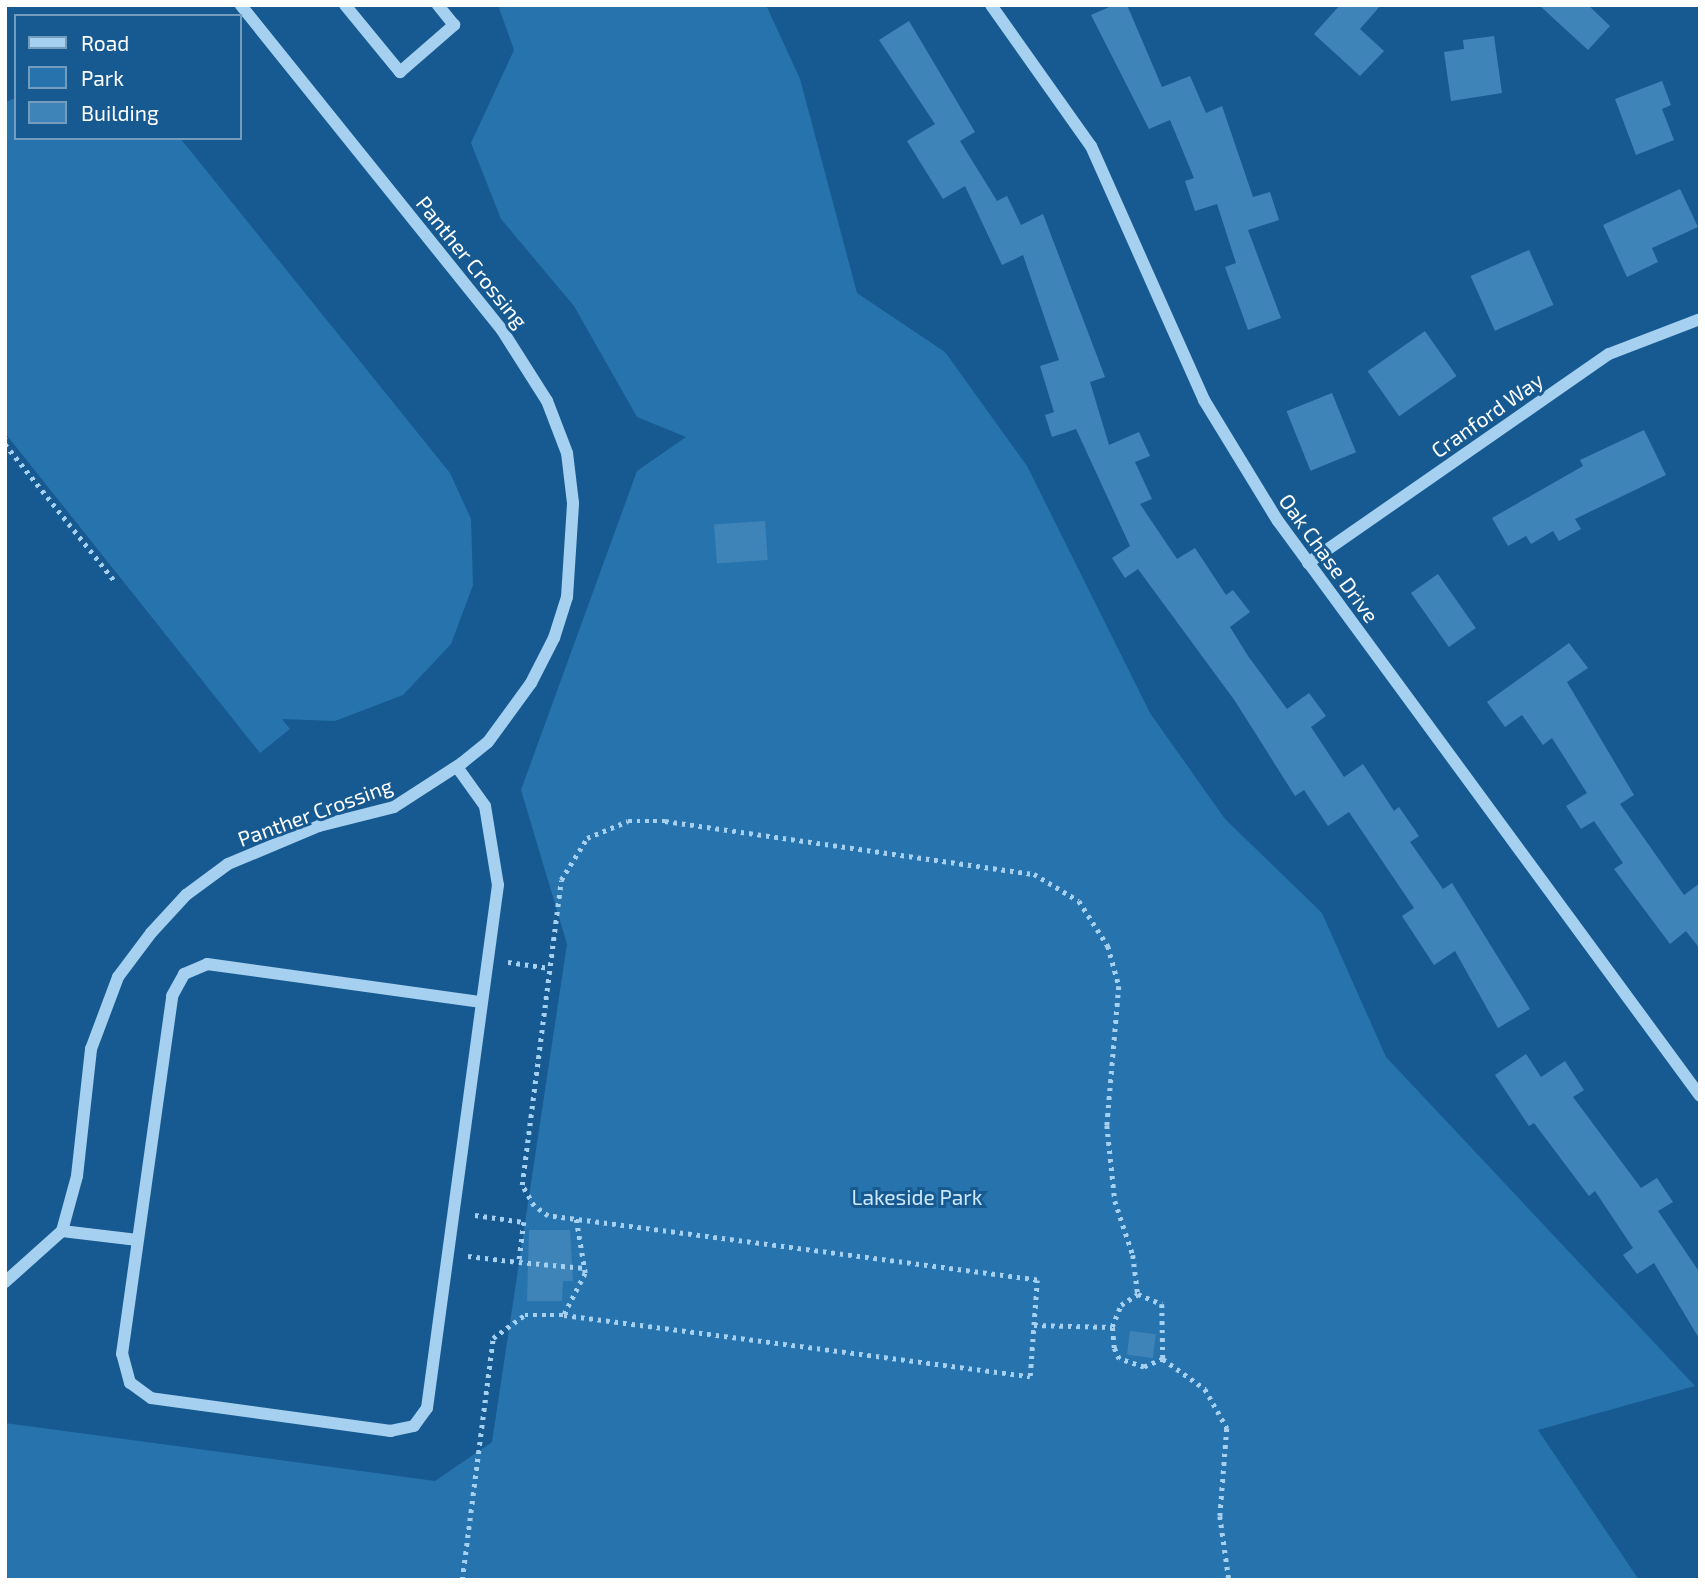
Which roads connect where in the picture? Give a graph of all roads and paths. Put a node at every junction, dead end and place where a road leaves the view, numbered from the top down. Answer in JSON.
{"nodes":[{"id":1,"x":241,"y":5,"type":"edge"},
{"id":2,"x":345,"y":5,"type":"edge"},
{"id":3,"x":438,"y":5,"type":"edge"},
{"id":4,"x":990,"y":5,"type":"edge"},
{"id":5,"x":1700,"y":319,"type":"edge"},
{"id":6,"x":5,"y":444,"type":"edge"},
{"id":7,"x":1308,"y":562,"type":"junction"},
{"id":8,"x":114,"y":580,"type":"dead end"},
{"id":9,"x":457,"y":767,"type":"junction"},
{"id":10,"x":508,"y":962,"type":"dead end"},
{"id":11,"x":550,"y":968,"type":"junction"},
{"id":12,"x":481,"y":1002,"type":"junction"},
{"id":13,"x":1700,"y":1096,"type":"edge"},
{"id":14,"x":474,"y":1215,"type":"dead end"},
{"id":15,"x":576,"y":1219,"type":"junction"},
{"id":16,"x":62,"y":1231,"type":"junction"},
{"id":17,"x":137,"y":1240,"type":"junction"},
{"id":18,"x":468,"y":1256,"type":"dead end"},
{"id":19,"x":519,"y":1262,"type":"junction"},
{"id":20,"x":586,"y":1268,"type":"junction"},
{"id":21,"x":5,"y":1282,"type":"edge"},
{"id":22,"x":1138,"y":1294,"type":"junction"},
{"id":23,"x":564,"y":1315,"type":"junction"},
{"id":24,"x":1034,"y":1325,"type":"junction"},
{"id":25,"x":1112,"y":1327,"type":"junction"},
{"id":26,"x":1164,"y":1359,"type":"junction"},
{"id":27,"x":462,"y":1580,"type":"edge"},
{"id":28,"x":1229,"y":1580,"type":"edge"}],
"edges":[{"from":1,"to":9,"type":"street","name":"Panther Crossing"},
{"from":2,"to":3,"type":"street"},
{"from":4,"to":7,"type":"street","name":"Oak Chase Drive"},
{"from":5,"to":7,"type":"street","name":"Cranford Way"},
{"from":6,"to":8,"type":"path"},
{"from":7,"to":13,"type":"street","name":"Oak Chase Drive"},
{"from":9,"to":12,"type":"street"},
{"from":9,"to":16,"type":"street","name":"Panther Crossing"},
{"from":10,"to":11,"type":"path"},
{"from":11,"to":15,"type":"path"},
{"from":11,"to":22,"type":"path"},
{"from":12,"to":17,"type":"street"},
{"from":12,"to":17,"type":"street"},
{"from":14,"to":19,"type":"path"},
{"from":15,"to":20,"type":"path"},
{"from":15,"to":24,"type":"path"},
{"from":16,"to":17,"type":"street"},
{"from":16,"to":21,"type":"street"},
{"from":18,"to":19,"type":"path"},
{"from":19,"to":20,"type":"path"},
{"from":20,"to":23,"type":"path"},
{"from":22,"to":25,"type":"path"},
{"from":22,"to":26,"type":"path"},
{"from":23,"to":24,"type":"path"},
{"from":23,"to":27,"type":"path"},
{"from":24,"to":25,"type":"path"},
{"from":25,"to":26,"type":"path"},
{"from":26,"to":28,"type":"path"}]}
